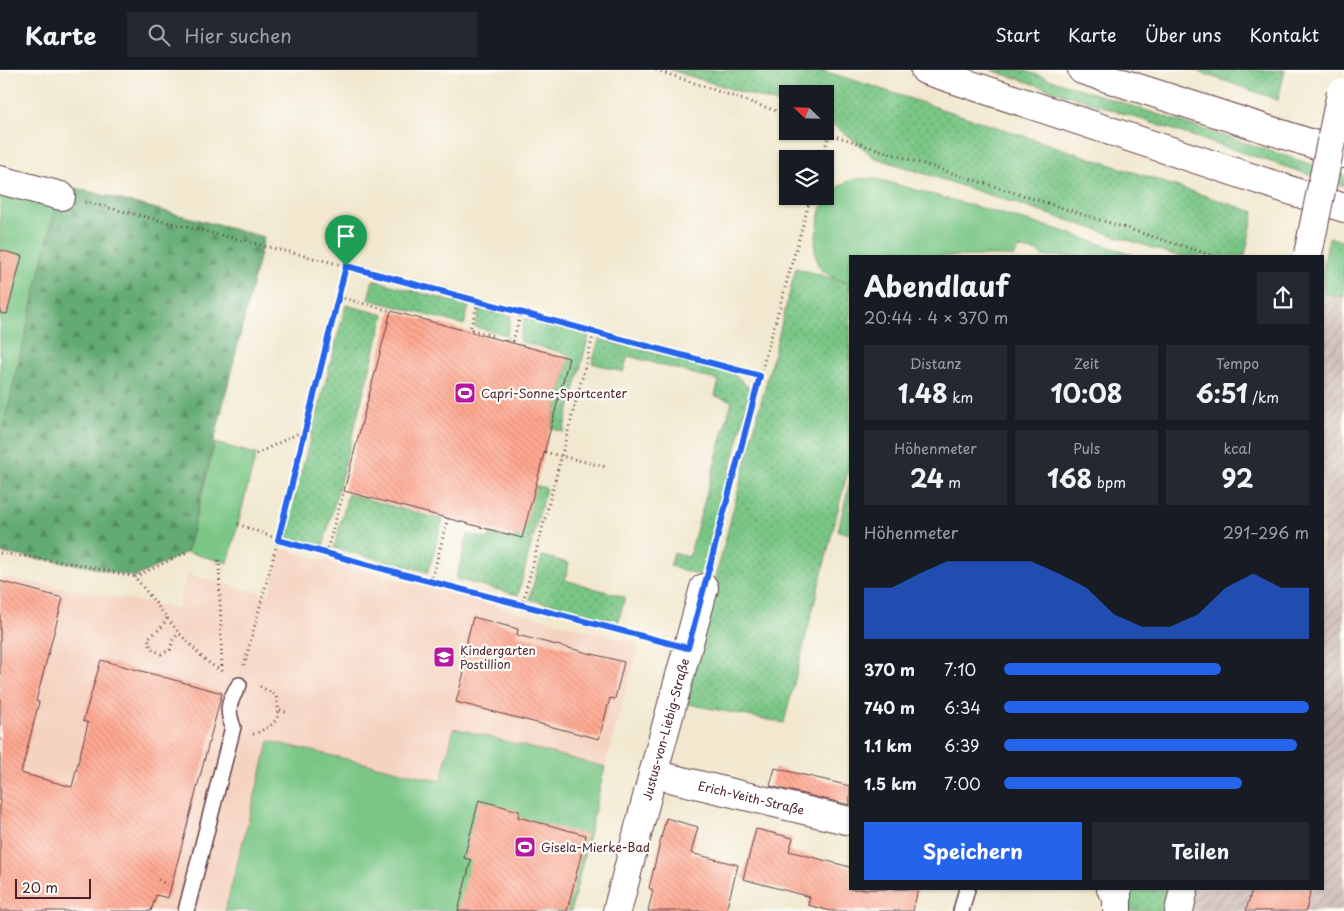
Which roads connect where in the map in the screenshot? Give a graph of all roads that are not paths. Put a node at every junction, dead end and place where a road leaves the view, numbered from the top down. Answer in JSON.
{"nodes":[{"id":1,"x":925,"y":70,"type":"edge"},
{"id":2,"x":1082,"y":70,"type":"edge"},
{"id":3,"x":1343,"y":87,"type":"edge"},
{"id":4,"x":1344,"y":154,"type":"edge"},
{"id":5,"x":0,"y":180,"type":"edge"},
{"id":6,"x":61,"y":196,"type":"road end"},
{"id":7,"x":1344,"y":208,"type":"edge"},
{"id":8,"x":1308,"y":255,"type":"edge"},
{"id":9,"x":704,"y":588,"type":"road end"},
{"id":10,"x":239,"y":685,"type":"road end"},
{"id":11,"x":653,"y":774,"type":"junction"},
{"id":12,"x":849,"y":821,"type":"edge"},
{"id":13,"x":967,"y":890,"type":"edge"},
{"id":14,"x":1184,"y":890,"type":"edge"},
{"id":15,"x":186,"y":911,"type":"edge"},
{"id":16,"x":618,"y":911,"type":"edge"},
{"id":17,"x":961,"y":911,"type":"edge"},
{"id":18,"x":1179,"y":911,"type":"edge"}],
"edges":[{"from":1,"to":7,"type":"main road"},
{"from":2,"to":4,"type":"main road"},
{"from":3,"to":8,"type":"main road","bridge":true},
{"from":5,"to":6,"type":"main road"},
{"from":9,"to":11,"type":"main road","name":"Justus-von-Liebig-Straße"},
{"from":10,"to":15,"type":"lane"},
{"from":11,"to":12,"type":"main road","name":"Erich-Veith-Straße"},
{"from":11,"to":16,"type":"main road","name":"Justus-von-Liebig-Straße"},
{"from":13,"to":17,"type":"lane"},
{"from":14,"to":18,"type":"main road"}]}
